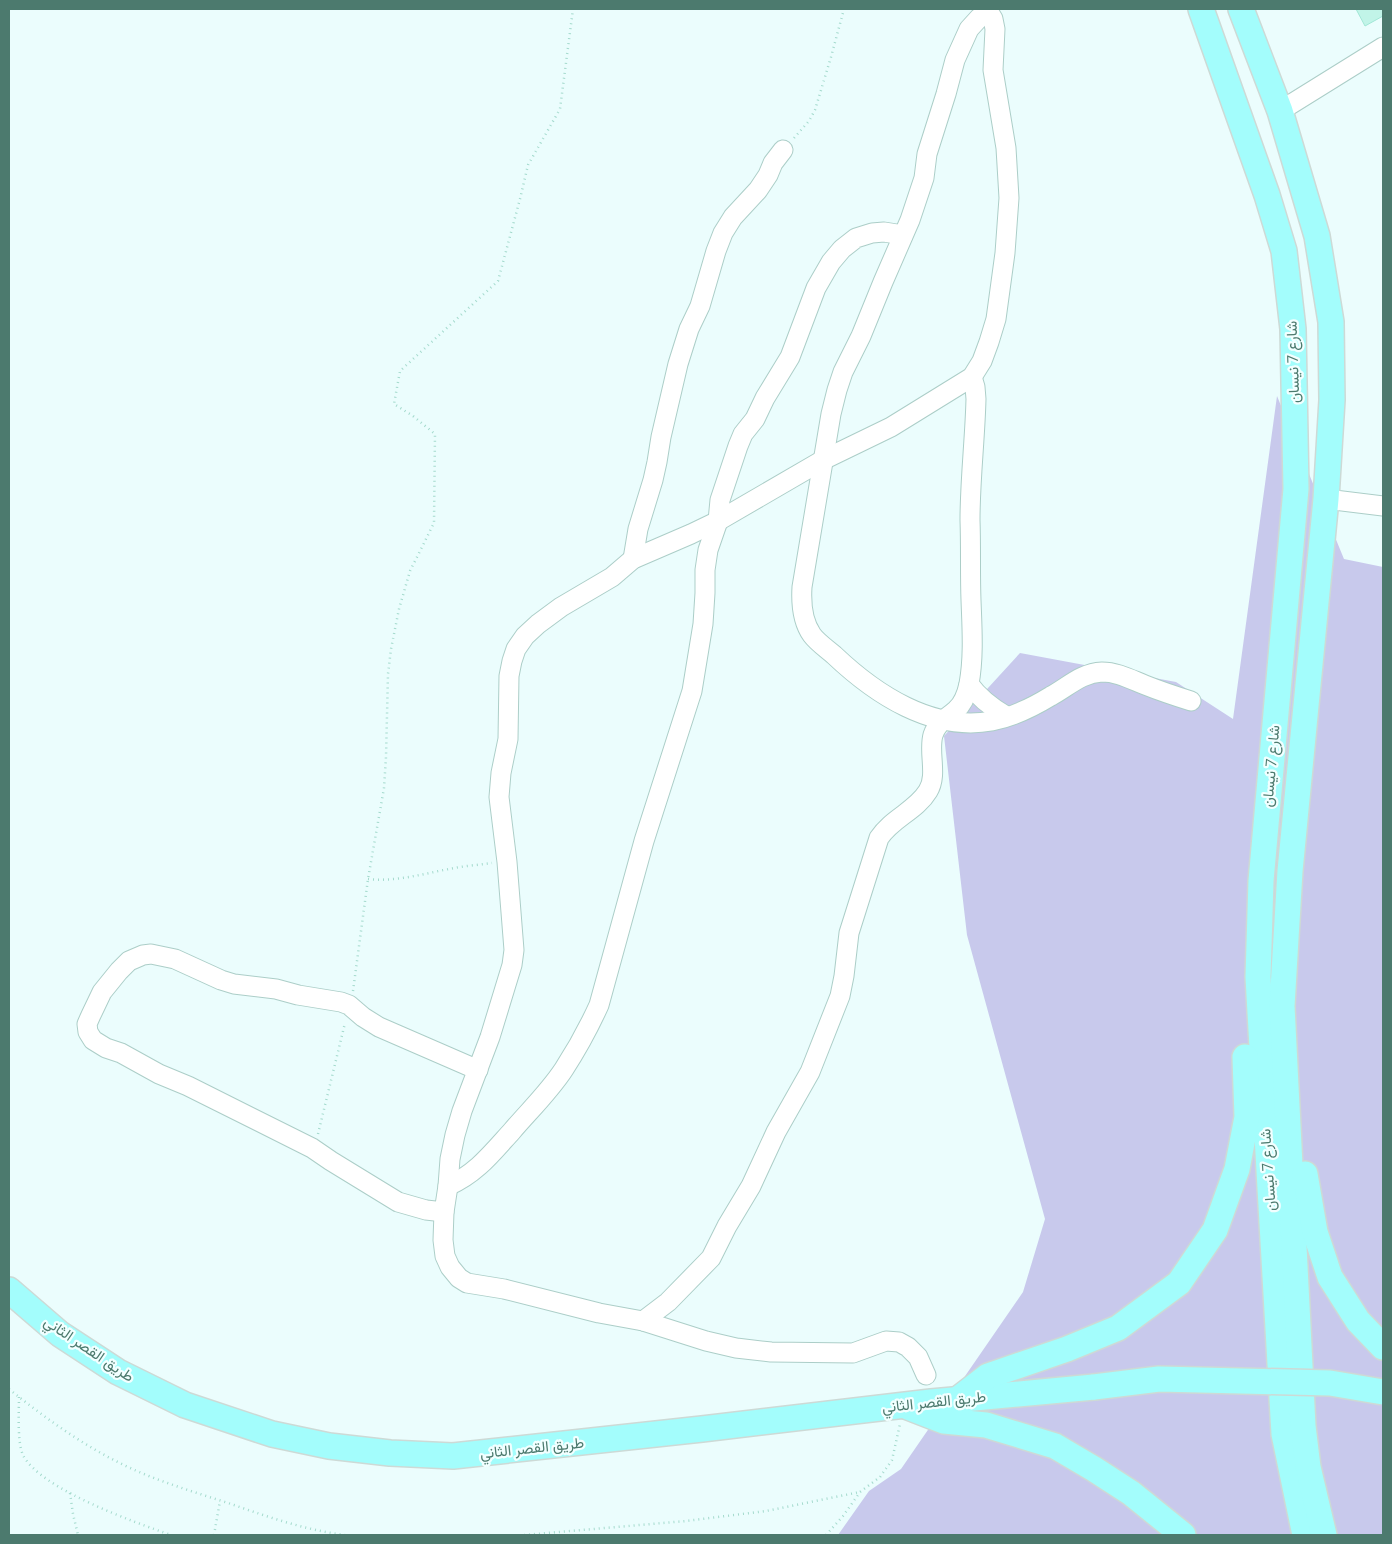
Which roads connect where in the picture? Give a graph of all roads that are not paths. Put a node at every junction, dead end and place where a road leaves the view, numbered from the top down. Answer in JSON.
{"nodes":[{"id":1,"x":1201,"y":9,"type":"edge"},
{"id":2,"x":1241,"y":9,"type":"edge"},
{"id":3,"x":988,"y":10,"type":"edge"},
{"id":4,"x":1383,"y":47,"type":"edge"},
{"id":5,"x":1280,"y":111,"type":"junction"},
{"id":6,"x":783,"y":150,"type":"road end"},
{"id":7,"x":903,"y":235,"type":"junction"},
{"id":8,"x":972,"y":377,"type":"junction"},
{"id":9,"x":823,"y":460,"type":"junction"},
{"id":10,"x":1326,"y":498,"type":"junction"},
{"id":11,"x":1383,"y":506,"type":"edge"},
{"id":12,"x":718,"y":520,"type":"junction"},
{"id":13,"x":633,"y":559,"type":"junction"},
{"id":14,"x":969,"y":684,"type":"junction"},
{"id":15,"x":1191,"y":701,"type":"dead end"},
{"id":16,"x":1006,"y":716,"type":"junction"},
{"id":17,"x":942,"y":720,"type":"junction"},
{"id":18,"x":1261,"y":881,"type":"junction"},
{"id":19,"x":478,"y":1070,"type":"junction"},
{"id":20,"x":1289,"y":1125,"type":"junction"},
{"id":21,"x":448,"y":1186,"type":"junction"},
{"id":22,"x":444,"y":1212,"type":"junction"},
{"id":23,"x":9,"y":1290,"type":"edge"},
{"id":24,"x":643,"y":1321,"type":"junction"},
{"id":25,"x":1383,"y":1347,"type":"edge"},
{"id":26,"x":926,"y":1375,"type":"dead end"},
{"id":27,"x":1330,"y":1382,"type":"junction"},
{"id":28,"x":1383,"y":1392,"type":"edge"},
{"id":29,"x":957,"y":1400,"type":"junction"},
{"id":30,"x":1383,"y":1403,"type":"edge"},
{"id":31,"x":904,"y":1405,"type":"junction"},
{"id":32,"x":1308,"y":1467,"type":"junction"},
{"id":33,"x":1183,"y":1535,"type":"edge"},
{"id":34,"x":1305,"y":1535,"type":"edge"},
{"id":35,"x":1324,"y":1535,"type":"edge"},
{"id":36,"x":1336,"y":1535,"type":"edge"}],
"edges":[{"from":1,"to":18,"type":"main road","name":"شارع 7 نيسان"},
{"from":2,"to":5,"type":"main road","name":"شارع 7 نيسان"},
{"from":3,"to":7,"type":"street"},
{"from":3,"to":8,"type":"street"},
{"from":4,"to":5,"type":"street"},
{"from":5,"to":10,"type":"main road","name":"شارع 7 نيسان"},
{"from":6,"to":13,"type":"street"},
{"from":7,"to":9,"type":"street"},
{"from":7,"to":12,"type":"street"},
{"from":8,"to":9,"type":"street"},
{"from":8,"to":14,"type":"street"},
{"from":9,"to":12,"type":"street"},
{"from":9,"to":17,"type":"street"},
{"from":10,"to":11,"type":"street"},
{"from":10,"to":20,"type":"main road","name":"شارع 7 نيسان"},
{"from":12,"to":13,"type":"street"},
{"from":12,"to":21,"type":"street"},
{"from":13,"to":19,"type":"street"},
{"from":14,"to":16,"type":"street"},
{"from":14,"to":17,"type":"street"},
{"from":15,"to":16,"type":"street"},
{"from":16,"to":17,"type":"street"},
{"from":17,"to":24,"type":"street"},
{"from":18,"to":29,"type":"main road"},
{"from":18,"to":34,"type":"main road","name":"شارع 7 نيسان"},
{"from":19,"to":21,"type":"street"},
{"from":19,"to":22,"type":"street"},
{"from":20,"to":25,"type":"main road"},
{"from":20,"to":32,"type":"main road","name":"شارع 7 نيسان"},
{"from":21,"to":22,"type":"street"},
{"from":22,"to":24,"type":"street"},
{"from":23,"to":31,"type":"main road","name":"طريق القصر الثاني"},
{"from":24,"to":26,"type":"street"},
{"from":27,"to":28,"type":"main road","bridge":true},
{"from":27,"to":29,"type":"main road","name":"طريق القصر الثاني","bridge":true},
{"from":27,"to":30,"type":"main road","bridge":true},
{"from":29,"to":31,"type":"main road","name":"طريق القصر الثاني"},
{"from":31,"to":33,"type":"main road"},
{"from":32,"to":35,"type":"main road","name":"شارع 7 نيسان"},
{"from":32,"to":36,"type":"main road"}]}
